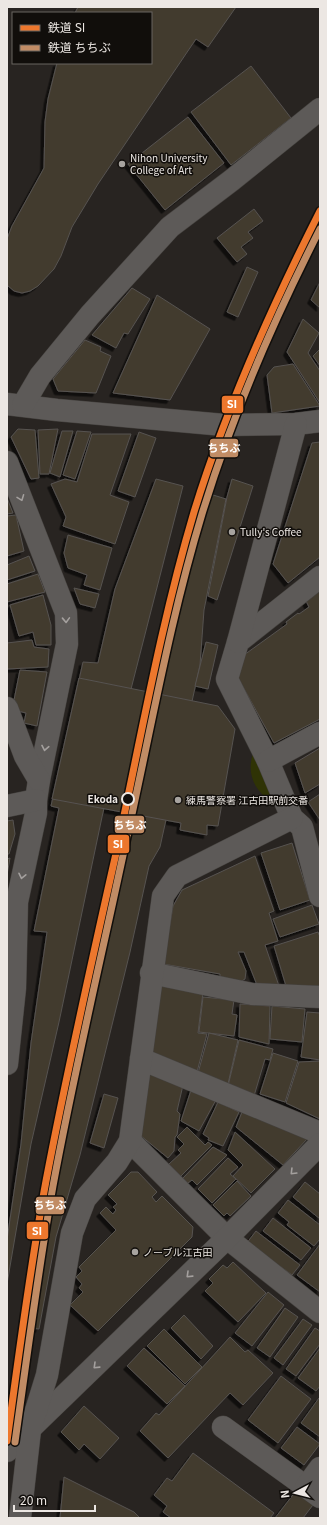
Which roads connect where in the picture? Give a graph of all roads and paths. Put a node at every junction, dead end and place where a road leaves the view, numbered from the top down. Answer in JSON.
{"nodes":[{"id":1,"x":320,"y":109,"type":"edge"},
{"id":2,"x":15,"y":404,"type":"edge"},
{"id":3,"x":320,"y":421,"type":"edge"},
{"id":4,"x":296,"y":424,"type":"junction"},
{"id":5,"x":8,"y":466,"type":"edge"},
{"id":6,"x":320,"y":577,"type":"edge"},
{"id":7,"x":238,"y":642,"type":"junction"},
{"id":8,"x":7,"y":708,"type":"edge"},
{"id":9,"x":320,"y":733,"type":"edge"},
{"id":10,"x":268,"y":761,"type":"junction"},
{"id":11,"x":37,"y":790,"type":"junction"},
{"id":12,"x":7,"y":806,"type":"edge"},
{"id":13,"x":292,"y":818,"type":"junction"},
{"id":14,"x":320,"y":896,"type":"edge"},
{"id":15,"x":152,"y":973,"type":"junction"},
{"id":16,"x":11,"y":974,"type":"edge"},
{"id":17,"x":320,"y":997,"type":"edge"},
{"id":18,"x":141,"y":1059,"type":"junction"},
{"id":19,"x":7,"y":1064,"type":"edge"},
{"id":20,"x":320,"y":1133,"type":"edge"},
{"id":21,"x":130,"y":1141,"type":"junction"},
{"id":22,"x":320,"y":1144,"type":"edge"},
{"id":23,"x":227,"y":1238,"type":"junction"},
{"id":24,"x":320,"y":1312,"type":"edge"},
{"id":25,"x":223,"y":1427,"type":"dead end"},
{"id":26,"x":30,"y":1430,"type":"junction"},
{"id":27,"x":7,"y":1451,"type":"edge"},
{"id":28,"x":320,"y":1468,"type":"edge"},
{"id":29,"x":313,"y":1492,"type":"edge"},
{"id":30,"x":20,"y":1518,"type":"edge"}],
"edges":[{"from":1,"to":2,"type":"street"},
{"from":2,"to":4,"type":"street"},
{"from":3,"to":4,"type":"street"},
{"from":4,"to":7,"type":"street"},
{"from":5,"to":11,"type":"street","one_way":true},
{"from":6,"to":7,"type":"street"},
{"from":7,"to":10,"type":"street"},
{"from":8,"to":11,"type":"street"},
{"from":9,"to":10,"type":"street"},
{"from":10,"to":13,"type":"street"},
{"from":11,"to":12,"type":"street"},
{"from":11,"to":16,"type":"street","one_way":true},
{"from":13,"to":14,"type":"street"},
{"from":13,"to":15,"type":"street"},
{"from":15,"to":17,"type":"street"},
{"from":15,"to":18,"type":"street"},
{"from":16,"to":19,"type":"street"},
{"from":18,"to":20,"type":"street"},
{"from":18,"to":21,"type":"street"},
{"from":21,"to":23,"type":"street"},
{"from":21,"to":26,"type":"street"},
{"from":22,"to":23,"type":"street","one_way":true},
{"from":23,"to":24,"type":"street"},
{"from":23,"to":26,"type":"street","one_way":true},
{"from":25,"to":29,"type":"street"},
{"from":26,"to":27,"type":"street"},
{"from":26,"to":30,"type":"street"},
{"from":28,"to":29,"type":"street"}]}
